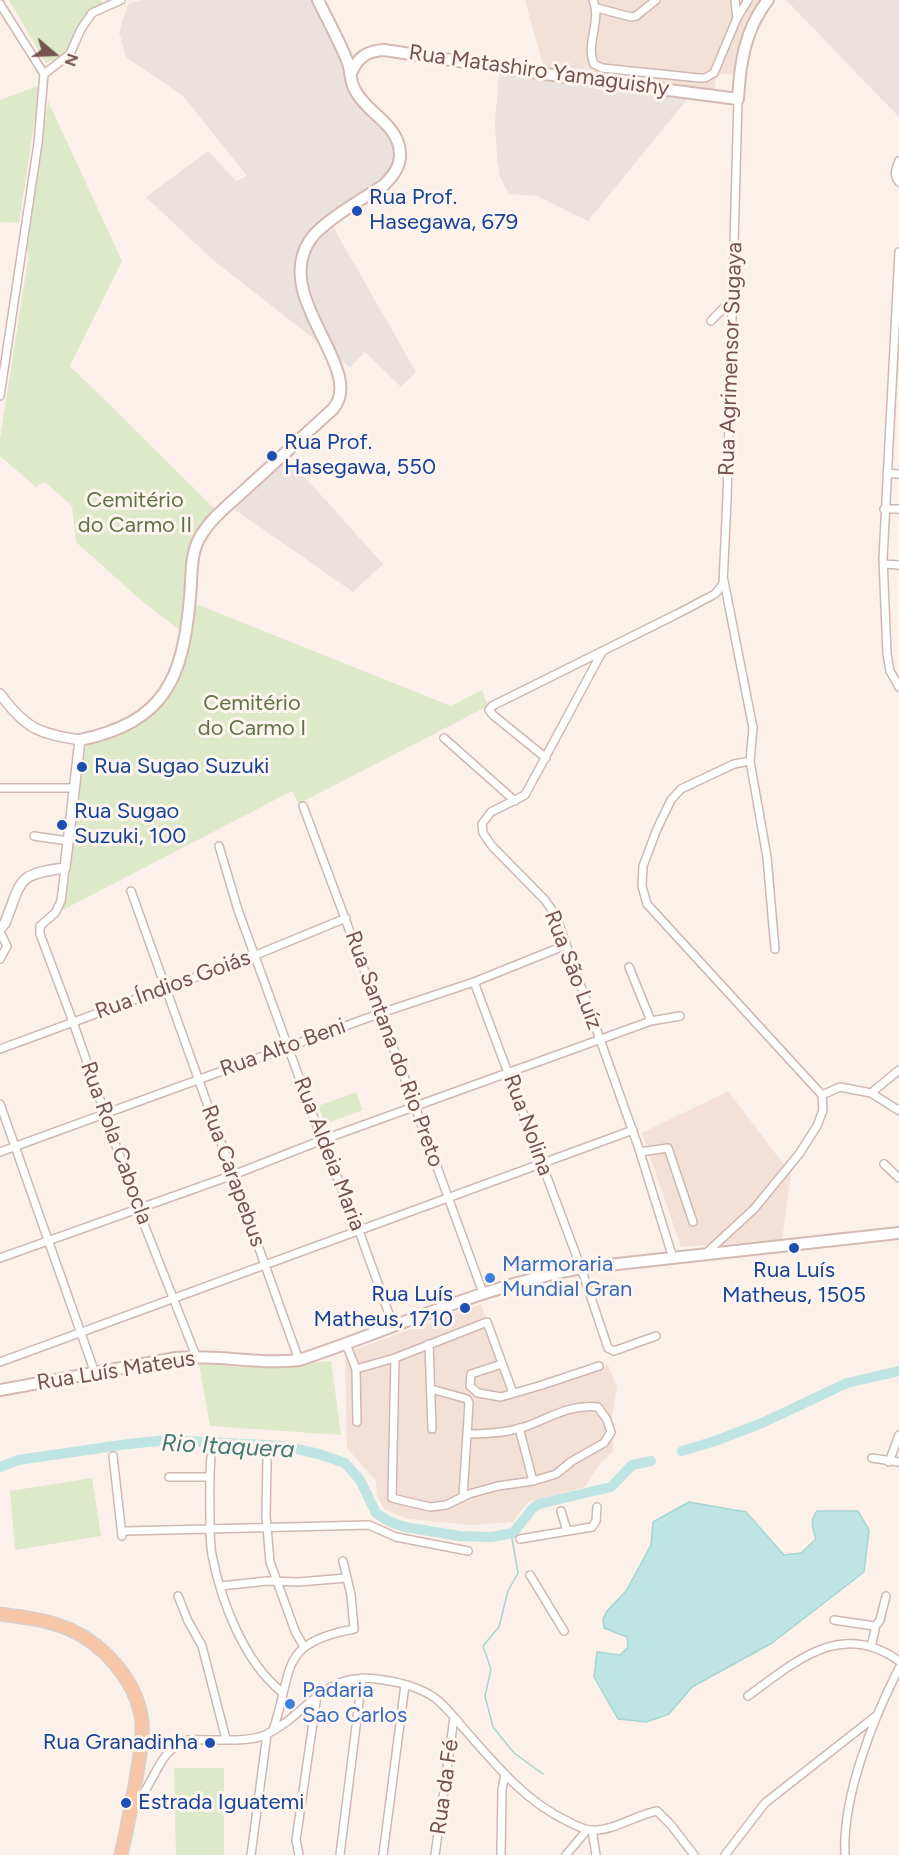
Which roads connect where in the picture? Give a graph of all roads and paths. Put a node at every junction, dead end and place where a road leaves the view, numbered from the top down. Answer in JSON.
{"nodes":[{"id":1,"x":121,"y":0,"type":"edge"},
{"id":2,"x":318,"y":0,"type":"edge"},
{"id":3,"x":593,"y":0,"type":"edge"},
{"id":4,"x":656,"y":0,"type":"edge"},
{"id":5,"x":735,"y":0,"type":"edge"},
{"id":6,"x":748,"y":0,"type":"edge"},
{"id":7,"x":768,"y":0,"type":"edge"},
{"id":8,"x":0,"y":4,"type":"edge"},
{"id":9,"x":597,"y":8,"type":"junction"},
{"id":10,"x":3,"y":15,"type":"edge"},
{"id":11,"x":737,"y":18,"type":"junction"},
{"id":12,"x":351,"y":73,"type":"junction"},
{"id":13,"x":44,"y":74,"type":"junction"},
{"id":14,"x":738,"y":99,"type":"junction"},
{"id":15,"x":899,"y":161,"type":"edge"},
{"id":16,"x":899,"y":182,"type":"edge"},
{"id":17,"x":899,"y":252,"type":"edge"},
{"id":18,"x":733,"y":298,"type":"junction"},
{"id":19,"x":898,"y":300,"type":"edge"},
{"id":20,"x":711,"y":321,"type":"dead end"},
{"id":21,"x":896,"y":344,"type":"edge"},
{"id":22,"x":895,"y":385,"type":"edge"},
{"id":23,"x":0,"y":396,"type":"edge"},
{"id":24,"x":889,"y":428,"type":"junction"},
{"id":25,"x":899,"y":429,"type":"edge"},
{"id":26,"x":887,"y":473,"type":"junction"},
{"id":27,"x":899,"y":474,"type":"edge"},
{"id":28,"x":884,"y":509,"type":"junction"},
{"id":29,"x":899,"y":510,"type":"edge"},
{"id":30,"x":884,"y":564,"type":"junction"},
{"id":31,"x":899,"y":565,"type":"edge"},
{"id":32,"x":723,"y":581,"type":"junction"},
{"id":33,"x":602,"y":652,"type":"junction"},
{"id":34,"x":899,"y":687,"type":"edge"},
{"id":35,"x":0,"y":694,"type":"edge"},
{"id":36,"x":444,"y":738,"type":"dead end"},
{"id":37,"x":80,"y":740,"type":"junction"},
{"id":38,"x":546,"y":758,"type":"junction"},
{"id":39,"x":750,"y":761,"type":"junction"},
{"id":40,"x":0,"y":788,"type":"edge"},
{"id":41,"x":74,"y":788,"type":"junction"},
{"id":42,"x":515,"y":801,"type":"junction"},
{"id":43,"x":303,"y":806,"type":"dead end"},
{"id":44,"x":34,"y":836,"type":"dead end"},
{"id":45,"x":68,"y":841,"type":"junction"},
{"id":46,"x":219,"y":846,"type":"dead end"},
{"id":47,"x":65,"y":868,"type":"junction"},
{"id":48,"x":131,"y":891,"type":"dead end"},
{"id":49,"x":346,"y":918,"type":"junction"},
{"id":50,"x":0,"y":930,"type":"edge"},
{"id":51,"x":566,"y":945,"type":"junction"},
{"id":52,"x":775,"y":949,"type":"dead end"},
{"id":53,"x":256,"y":955,"type":"junction"},
{"id":54,"x":0,"y":959,"type":"edge"},
{"id":55,"x":629,"y":967,"type":"dead end"},
{"id":56,"x":474,"y":982,"type":"junction"},
{"id":57,"x":165,"y":987,"type":"junction"},
{"id":58,"x":381,"y":1013,"type":"junction"},
{"id":59,"x":680,"y":1016,"type":"dead end"},
{"id":60,"x":73,"y":1022,"type":"junction"},
{"id":61,"x":651,"y":1022,"type":"junction"},
{"id":62,"x":601,"y":1041,"type":"junction"},
{"id":63,"x":288,"y":1047,"type":"junction"},
{"id":64,"x":0,"y":1048,"type":"edge"},
{"id":65,"x":899,"y":1070,"type":"edge"},
{"id":66,"x":508,"y":1073,"type":"junction"},
{"id":67,"x":198,"y":1079,"type":"junction"},
{"id":68,"x":871,"y":1093,"type":"junction"},
{"id":69,"x":822,"y":1095,"type":"junction"},
{"id":70,"x":0,"y":1104,"type":"edge"},
{"id":71,"x":415,"y":1106,"type":"junction"},
{"id":72,"x":899,"y":1109,"type":"edge"},
{"id":73,"x":104,"y":1114,"type":"junction"},
{"id":74,"x":633,"y":1130,"type":"junction"},
{"id":75,"x":322,"y":1140,"type":"junction"},
{"id":76,"x":16,"y":1146,"type":"junction"},
{"id":77,"x":639,"y":1149,"type":"junction"},
{"id":78,"x":0,"y":1152,"type":"edge"},
{"id":79,"x":884,"y":1164,"type":"dead end"},
{"id":80,"x":543,"y":1165,"type":"junction"},
{"id":81,"x":232,"y":1176,"type":"junction"},
{"id":82,"x":899,"y":1178,"type":"edge"},
{"id":83,"x":448,"y":1198,"type":"junction"},
{"id":84,"x":138,"y":1209,"type":"junction"},
{"id":85,"x":693,"y":1222,"type":"dead end"},
{"id":86,"x":359,"y":1231,"type":"junction"},
{"id":87,"x":899,"y":1233,"type":"edge"},
{"id":88,"x":47,"y":1241,"type":"junction"},
{"id":89,"x":704,"y":1255,"type":"junction"},
{"id":90,"x":0,"y":1258,"type":"edge"},
{"id":91,"x":673,"y":1258,"type":"junction"},
{"id":92,"x":265,"y":1266,"type":"junction"},
{"id":93,"x":581,"y":1268,"type":"junction"},
{"id":94,"x":483,"y":1293,"type":"junction"},
{"id":95,"x":173,"y":1298,"type":"junction"},
{"id":96,"x":393,"y":1325,"type":"junction"},
{"id":97,"x":80,"y":1331,"type":"junction"},
{"id":98,"x":656,"y":1336,"type":"dead end"},
{"id":99,"x":346,"y":1344,"type":"junction"},
{"id":100,"x":429,"y":1344,"type":"junction"},
{"id":101,"x":196,"y":1356,"type":"junction"},
{"id":102,"x":395,"y":1358,"type":"junction"},
{"id":103,"x":298,"y":1360,"type":"junction"},
{"id":104,"x":0,"y":1362,"type":"edge"},
{"id":105,"x":502,"y":1364,"type":"junction"},
{"id":106,"x":599,"y":1366,"type":"dead end"},
{"id":107,"x":356,"y":1368,"type":"junction"},
{"id":108,"x":95,"y":1373,"type":"junction"},
{"id":109,"x":431,"y":1389,"type":"junction"},
{"id":110,"x":0,"y":1390,"type":"edge"},
{"id":111,"x":513,"y":1393,"type":"junction"},
{"id":112,"x":357,"y":1422,"type":"dead end"},
{"id":113,"x":519,"y":1428,"type":"junction"},
{"id":114,"x":432,"y":1429,"type":"dead end"},
{"id":115,"x":467,"y":1434,"type":"junction"},
{"id":116,"x":899,"y":1435,"type":"edge"},
{"id":117,"x":113,"y":1456,"type":"dead end"},
{"id":118,"x":211,"y":1457,"type":"dead end"},
{"id":119,"x":872,"y":1458,"type":"dead end"},
{"id":120,"x":267,"y":1460,"type":"dead end"},
{"id":121,"x":889,"y":1462,"type":"junction"},
{"id":122,"x":899,"y":1462,"type":"edge"},
{"id":123,"x":170,"y":1477,"type":"dead end"},
{"id":124,"x":209,"y":1477,"type":"junction"},
{"id":125,"x":533,"y":1481,"type":"junction"},
{"id":126,"x":463,"y":1496,"type":"junction"},
{"id":127,"x":597,"y":1507,"type":"dead end"},
{"id":128,"x":561,"y":1511,"type":"dead end"},
{"id":129,"x":267,"y":1527,"type":"junction"},
{"id":130,"x":210,"y":1528,"type":"junction"},
{"id":131,"x":567,"y":1531,"type":"junction"},
{"id":132,"x":520,"y":1539,"type":"dead end"},
{"id":133,"x":468,"y":1551,"type":"dead end"},
{"id":134,"x":343,"y":1561,"type":"dead end"},
{"id":135,"x":530,"y":1575,"type":"dead end"},
{"id":136,"x":347,"y":1578,"type":"junction"},
{"id":137,"x":277,"y":1581,"type":"junction"},
{"id":138,"x":221,"y":1586,"type":"junction"},
{"id":139,"x":178,"y":1596,"type":"dead end"},
{"id":140,"x":886,"y":1596,"type":"dead end"},
{"id":141,"x":0,"y":1614,"type":"edge"},
{"id":142,"x":834,"y":1620,"type":"dead end"},
{"id":143,"x":875,"y":1627,"type":"junction"},
{"id":144,"x":564,"y":1631,"type":"dead end"},
{"id":145,"x":304,"y":1647,"type":"junction"},
{"id":146,"x":872,"y":1647,"type":"junction"},
{"id":147,"x":899,"y":1661,"type":"edge"},
{"id":148,"x":899,"y":1668,"type":"edge"},
{"id":149,"x":362,"y":1678,"type":"junction"},
{"id":150,"x":405,"y":1685,"type":"junction"},
{"id":151,"x":282,"y":1692,"type":"junction"},
{"id":152,"x":317,"y":1695,"type":"junction"},
{"id":153,"x":748,"y":1696,"type":"dead end"},
{"id":154,"x":876,"y":1716,"type":"junction"},
{"id":155,"x":454,"y":1718,"type":"junction"},
{"id":156,"x":270,"y":1732,"type":"junction"},
{"id":157,"x":226,"y":1739,"type":"junction"},
{"id":158,"x":505,"y":1774,"type":"junction"},
{"id":159,"x":131,"y":1808,"type":"junction"},
{"id":160,"x":589,"y":1830,"type":"junction"},
{"id":161,"x":121,"y":1855,"type":"edge"},
{"id":162,"x":251,"y":1855,"type":"edge"},
{"id":163,"x":299,"y":1855,"type":"edge"},
{"id":164,"x":340,"y":1855,"type":"edge"},
{"id":165,"x":383,"y":1855,"type":"edge"},
{"id":166,"x":435,"y":1855,"type":"edge"},
{"id":167,"x":501,"y":1855,"type":"edge"},
{"id":168,"x":566,"y":1855,"type":"edge"},
{"id":169,"x":596,"y":1855,"type":"edge"},
{"id":170,"x":693,"y":1855,"type":"edge"},
{"id":171,"x":725,"y":1855,"type":"edge"},
{"id":172,"x":845,"y":1855,"type":"edge"}],
"edges":[{"from":1,"to":13,"type":"street"},
{"from":2,"to":12,"type":"main road"},
{"from":3,"to":9,"type":"street"},
{"from":4,"to":9,"type":"street"},
{"from":5,"to":11,"type":"street"},
{"from":6,"to":11,"type":"street"},
{"from":7,"to":14,"type":"main road","name":"Rua Agrimensor Sugaya"},
{"from":8,"to":10,"type":"street"},
{"from":9,"to":11,"type":"street"},
{"from":10,"to":13,"type":"street"},
{"from":12,"to":14,"type":"main road","name":"Rua Matashiro Yamaguishy"},
{"from":12,"to":37,"type":"main road"},
{"from":13,"to":23,"type":"street"},
{"from":14,"to":18,"type":"street","name":"Rua Agrimensor Sugaya"},
{"from":15,"to":16,"type":"street"},
{"from":17,"to":19,"type":"street"},
{"from":18,"to":20,"type":"street"},
{"from":18,"to":32,"type":"street","name":"Rua Agrimensor Sugaya"},
{"from":19,"to":21,"type":"street"},
{"from":21,"to":22,"type":"street"},
{"from":22,"to":24,"type":"street"},
{"from":24,"to":25,"type":"street"},
{"from":24,"to":26,"type":"street"},
{"from":26,"to":27,"type":"street"},
{"from":26,"to":28,"type":"street"},
{"from":28,"to":29,"type":"street"},
{"from":28,"to":30,"type":"street"},
{"from":30,"to":31,"type":"street"},
{"from":30,"to":34,"type":"street"},
{"from":32,"to":33,"type":"street"},
{"from":32,"to":39,"type":"street","name":"Rua Agrimensor Sugaya"},
{"from":33,"to":38,"type":"street"},
{"from":33,"to":38,"type":"street"},
{"from":35,"to":37,"type":"street"},
{"from":36,"to":42,"type":"street"},
{"from":37,"to":41,"type":"street"},
{"from":38,"to":42,"type":"street"},
{"from":39,"to":52,"type":"street","name":"Rua Agrimensor Sugaya"},
{"from":39,"to":69,"type":"street"},
{"from":40,"to":41,"type":"street"},
{"from":41,"to":45,"type":"street"},
{"from":42,"to":51,"type":"street","name":"Rua São Luíz"},
{"from":43,"to":49,"type":"street","name":"Rua Santana do Rio Preto"},
{"from":44,"to":45,"type":"street"},
{"from":45,"to":47,"type":"street"},
{"from":46,"to":53,"type":"street","name":"Rua Aldeia Maria"},
{"from":47,"to":50,"type":"street"},
{"from":47,"to":60,"type":"street","name":"Rua Rola Cabocla"},
{"from":48,"to":57,"type":"street","name":"Rua Carapebus"},
{"from":49,"to":53,"type":"street","name":"Rua Índios Goiás"},
{"from":49,"to":58,"type":"street","name":"Rua Santana do Rio Preto"},
{"from":50,"to":54,"type":"street"},
{"from":51,"to":56,"type":"street","name":"Rua Alto Beni"},
{"from":51,"to":62,"type":"street","name":"Rua São Luíz"},
{"from":53,"to":57,"type":"street","name":"Rua Índios Goiás"},
{"from":53,"to":63,"type":"street","name":"Rua Aldeia Maria"},
{"from":55,"to":61,"type":"street"},
{"from":56,"to":58,"type":"street","name":"Rua Alto Beni"},
{"from":56,"to":66,"type":"street","name":"Rua Nolina"},
{"from":57,"to":60,"type":"street","name":"Rua Índios Goiás"},
{"from":57,"to":67,"type":"street","name":"Rua Carapebus"},
{"from":58,"to":63,"type":"street","name":"Rua Alto Beni"},
{"from":58,"to":71,"type":"street","name":"Rua Santana do Rio Preto"},
{"from":59,"to":61,"type":"street"},
{"from":60,"to":64,"type":"street","name":"Rua Índios Goiás"},
{"from":60,"to":73,"type":"street","name":"Rua Rola Cabocla"},
{"from":61,"to":62,"type":"street"},
{"from":62,"to":66,"type":"street"},
{"from":62,"to":74,"type":"street","name":"Rua São Luíz"},
{"from":63,"to":67,"type":"street","name":"Rua Alto Beni"},
{"from":63,"to":75,"type":"street","name":"Rua Aldeia Maria"},
{"from":65,"to":68,"type":"street"},
{"from":66,"to":71,"type":"street"},
{"from":66,"to":80,"type":"street","name":"Rua Nolina"},
{"from":67,"to":73,"type":"street","name":"Rua Alto Beni"},
{"from":67,"to":81,"type":"street","name":"Rua Carapebus"},
{"from":68,"to":69,"type":"street"},
{"from":68,"to":72,"type":"street"},
{"from":69,"to":89,"type":"street"},
{"from":70,"to":76,"type":"street"},
{"from":71,"to":75,"type":"street"},
{"from":71,"to":83,"type":"street","name":"Rua Santana do Rio Preto"},
{"from":73,"to":76,"type":"street","name":"Rua Alto Beni"},
{"from":73,"to":84,"type":"street","name":"Rua Rola Cabocla"},
{"from":74,"to":77,"type":"street","name":"Rua São Luíz"},
{"from":74,"to":80,"type":"street"},
{"from":75,"to":81,"type":"street"},
{"from":75,"to":86,"type":"street","name":"Rua Aldeia Maria"},
{"from":76,"to":78,"type":"street","name":"Rua Alto Beni"},
{"from":76,"to":88,"type":"street"},
{"from":77,"to":85,"type":"street"},
{"from":77,"to":91,"type":"street","name":"Rua São Luíz"},
{"from":79,"to":82,"type":"street"},
{"from":80,"to":83,"type":"street"},
{"from":80,"to":93,"type":"street","name":"Rua Nolina"},
{"from":81,"to":84,"type":"street"},
{"from":81,"to":92,"type":"street","name":"Rua Carapebus"},
{"from":83,"to":86,"type":"street"},
{"from":83,"to":94,"type":"street","name":"Rua Santana do Rio Preto"},
{"from":84,"to":88,"type":"street"},
{"from":84,"to":95,"type":"street","name":"Rua Rola Cabocla"},
{"from":86,"to":92,"type":"street"},
{"from":86,"to":96,"type":"street","name":"Rua Aldeia Maria"},
{"from":87,"to":89,"type":"main road","name":"Rua Luís Mateus"},
{"from":88,"to":90,"type":"street"},
{"from":88,"to":97,"type":"street"},
{"from":89,"to":91,"type":"main road","name":"Rua Luís Mateus"},
{"from":91,"to":93,"type":"main road","name":"Rua Luís Mateus"},
{"from":92,"to":95,"type":"street"},
{"from":92,"to":103,"type":"street","name":"Rua Carapebus"},
{"from":93,"to":94,"type":"main road","name":"Rua Luís Mateus"},
{"from":93,"to":98,"type":"street","name":"Rua Nolina"},
{"from":94,"to":96,"type":"main road","name":"Rua Luís Mateus"},
{"from":95,"to":97,"type":"street"},
{"from":95,"to":101,"type":"street","name":"Rua Rola Cabocla"},
{"from":96,"to":99,"type":"main road","name":"Rua Luís Mateus"},
{"from":97,"to":104,"type":"street"},
{"from":97,"to":108,"type":"street"},
{"from":99,"to":103,"type":"main road","name":"Rua Luís Mateus"},
{"from":99,"to":107,"type":"street"},
{"from":100,"to":102,"type":"street"},
{"from":100,"to":105,"type":"street"},
{"from":100,"to":109,"type":"street"},
{"from":101,"to":103,"type":"main road","name":"Rua Luís Mateus"},
{"from":101,"to":108,"type":"main road","name":"Rua Luís Mateus"},
{"from":102,"to":107,"type":"street"},
{"from":102,"to":126,"type":"street"},
{"from":105,"to":111,"type":"street"},
{"from":105,"to":111,"type":"street"},
{"from":106,"to":111,"type":"street"},
{"from":107,"to":112,"type":"street"},
{"from":108,"to":110,"type":"main road","name":"Rua Luís Mateus"},
{"from":109,"to":114,"type":"street"},
{"from":109,"to":115,"type":"street"},
{"from":113,"to":115,"type":"street"},
{"from":113,"to":125,"type":"street"},
{"from":113,"to":125,"type":"street"},
{"from":115,"to":126,"type":"street"},
{"from":116,"to":121,"type":"street"},
{"from":117,"to":130,"type":"street"},
{"from":118,"to":124,"type":"street"},
{"from":119,"to":121,"type":"street"},
{"from":120,"to":129,"type":"street"},
{"from":121,"to":122,"type":"street"},
{"from":123,"to":124,"type":"street"},
{"from":124,"to":130,"type":"street"},
{"from":125,"to":126,"type":"street"},
{"from":127,"to":131,"type":"street"},
{"from":128,"to":131,"type":"street"},
{"from":129,"to":130,"type":"street"},
{"from":129,"to":133,"type":"street"},
{"from":129,"to":137,"type":"street"},
{"from":130,"to":138,"type":"street"},
{"from":131,"to":132,"type":"street"},
{"from":134,"to":136,"type":"street"},
{"from":135,"to":144,"type":"street"},
{"from":136,"to":137,"type":"street"},
{"from":136,"to":145,"type":"street"},
{"from":137,"to":138,"type":"street"},
{"from":137,"to":145,"type":"street"},
{"from":138,"to":151,"type":"street"},
{"from":139,"to":157,"type":"street"},
{"from":140,"to":143,"type":"street"},
{"from":141,"to":159,"type":"main road"},
{"from":142,"to":143,"type":"street"},
{"from":143,"to":146,"type":"street"},
{"from":145,"to":151,"type":"street"},
{"from":146,"to":147,"type":"street"},
{"from":146,"to":153,"type":"street"},
{"from":148,"to":154,"type":"street"},
{"from":149,"to":150,"type":"street"},
{"from":149,"to":152,"type":"street"},
{"from":149,"to":164,"type":"street"},
{"from":150,"to":155,"type":"street"},
{"from":150,"to":165,"type":"street"},
{"from":151,"to":156,"type":"street"},
{"from":152,"to":156,"type":"street"},
{"from":152,"to":163,"type":"street"},
{"from":154,"to":171,"type":"street"},
{"from":154,"to":172,"type":"street"},
{"from":155,"to":158,"type":"street"},
{"from":155,"to":166,"type":"street","name":"Rua da Fé"},
{"from":156,"to":157,"type":"street"},
{"from":156,"to":162,"type":"street"},
{"from":157,"to":159,"type":"street"},
{"from":158,"to":160,"type":"street"},
{"from":158,"to":167,"type":"street"},
{"from":159,"to":161,"type":"main road"},
{"from":160,"to":168,"type":"street"},
{"from":160,"to":169,"type":"street"},
{"from":160,"to":170,"type":"street"}]}
